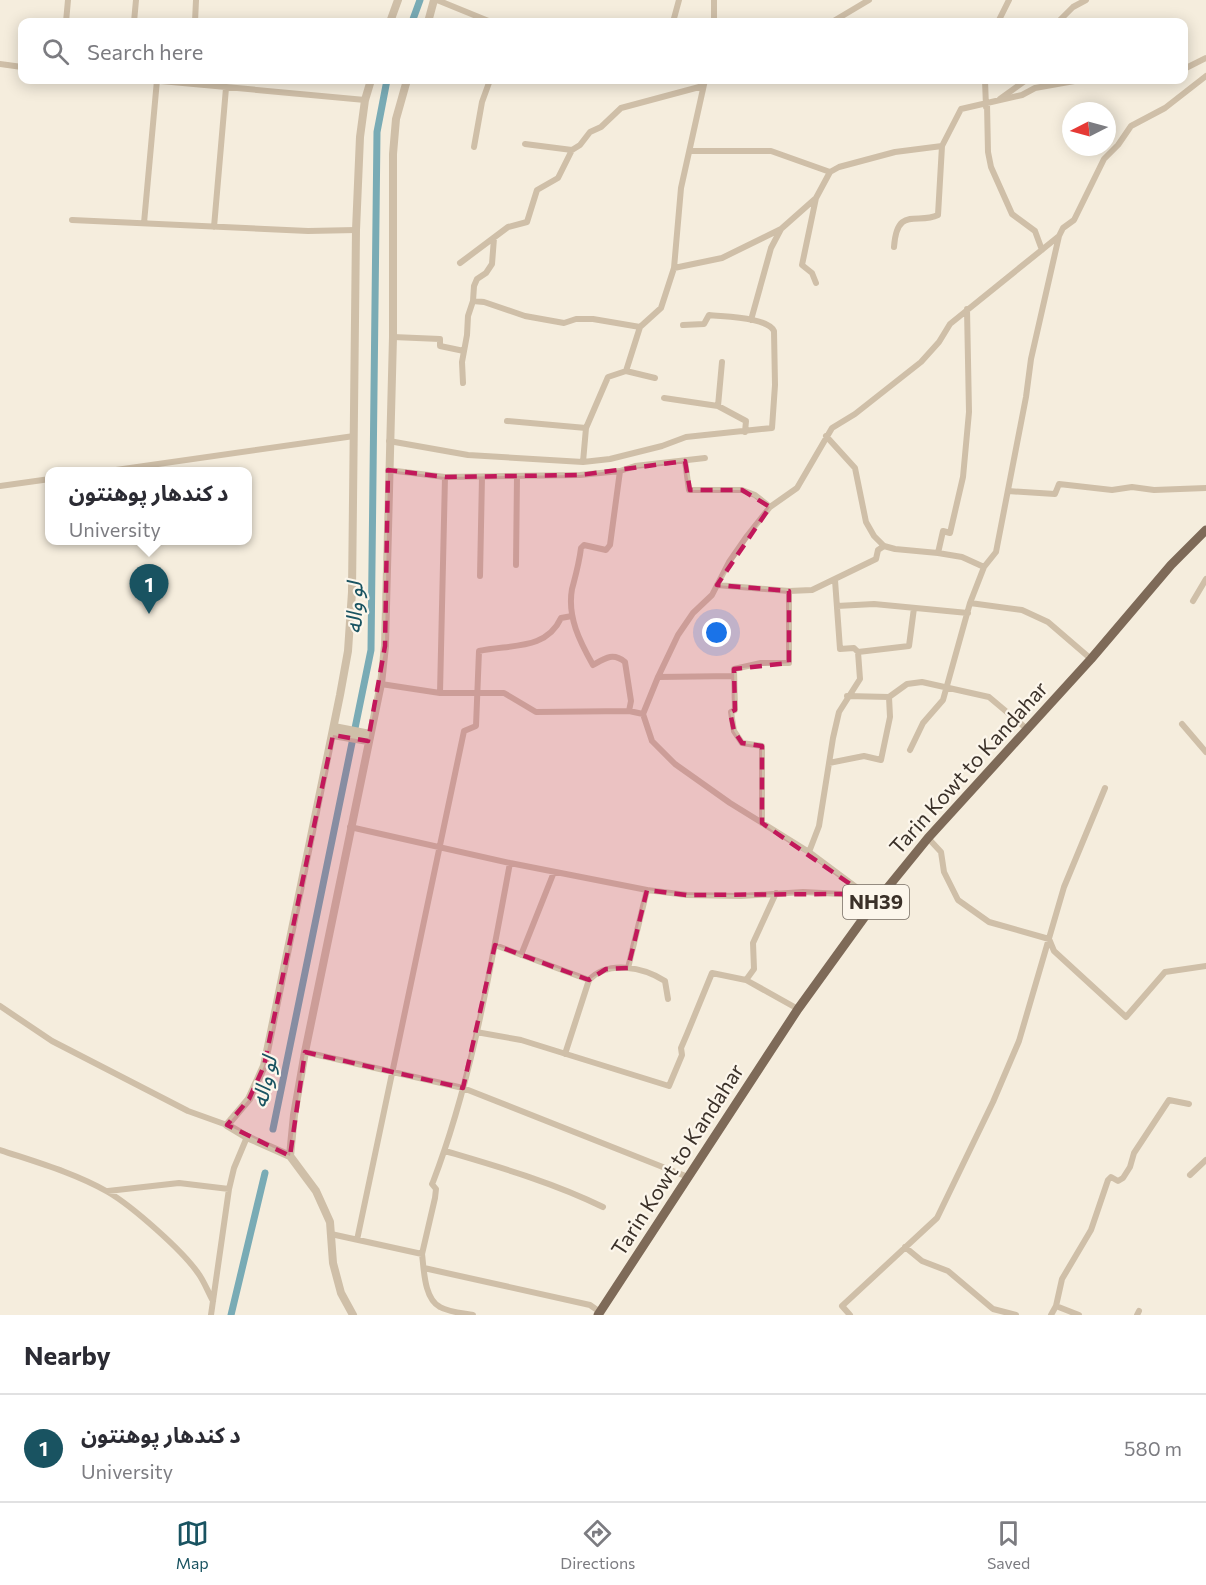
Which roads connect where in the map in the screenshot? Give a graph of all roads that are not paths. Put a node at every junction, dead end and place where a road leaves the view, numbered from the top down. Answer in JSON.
{"nodes":[{"id":1,"x":68,"y":0,"type":"edge"},
{"id":2,"x":136,"y":0,"type":"edge"},
{"id":3,"x":196,"y":0,"type":"edge"},
{"id":4,"x":398,"y":0,"type":"edge"},
{"id":5,"x":436,"y":0,"type":"edge"},
{"id":6,"x":679,"y":0,"type":"edge"},
{"id":7,"x":714,"y":0,"type":"edge"},
{"id":8,"x":869,"y":0,"type":"edge"},
{"id":9,"x":1009,"y":0,"type":"edge"},
{"id":10,"x":1086,"y":0,"type":"edge"},
{"id":11,"x":66,"y":18,"type":"edge"},
{"id":12,"x":134,"y":18,"type":"edge"},
{"id":13,"x":195,"y":18,"type":"edge"},
{"id":14,"x":391,"y":18,"type":"edge"},
{"id":15,"x":429,"y":18,"type":"edge"},
{"id":16,"x":481,"y":18,"type":"edge"},
{"id":17,"x":674,"y":18,"type":"edge"},
{"id":18,"x":714,"y":18,"type":"edge"},
{"id":19,"x":839,"y":18,"type":"edge"},
{"id":20,"x":1000,"y":18,"type":"edge"},
{"id":21,"x":1062,"y":18,"type":"edge"},
{"id":22,"x":1206,"y":58,"type":"edge"},
{"id":23,"x":0,"y":64,"type":"edge"},
{"id":24,"x":18,"y":66,"type":"edge"},
{"id":25,"x":1188,"y":67,"type":"edge"},
{"id":26,"x":1206,"y":76,"type":"edge"},
{"id":27,"x":157,"y":84,"type":"edge"},
{"id":28,"x":203,"y":84,"type":"edge"},
{"id":29,"x":370,"y":84,"type":"edge"},
{"id":30,"x":406,"y":84,"type":"edge"},
{"id":31,"x":489,"y":84,"type":"edge"},
{"id":32,"x":701,"y":84,"type":"edge"},
{"id":33,"x":704,"y":84,"type":"edge"},
{"id":34,"x":985,"y":84,"type":"edge"},
{"id":35,"x":1021,"y":84,"type":"edge"},
{"id":36,"x":1058,"y":84,"type":"edge"},
{"id":37,"x":226,"y":88,"type":"junction"},
{"id":38,"x":365,"y":100,"type":"junction"},
{"id":39,"x":987,"y":104,"type":"junction"},
{"id":40,"x":525,"y":144,"type":"dead end"},
{"id":41,"x":942,"y":146,"type":"junction"},
{"id":42,"x":474,"y":147,"type":"dead end"},
{"id":43,"x":572,"y":150,"type":"junction"},
{"id":44,"x":690,"y":151,"type":"junction"},
{"id":45,"x":830,"y":172,"type":"junction"},
{"id":46,"x":816,"y":198,"type":"junction"},
{"id":47,"x":72,"y":220,"type":"dead end"},
{"id":48,"x":144,"y":223,"type":"junction"},
{"id":49,"x":214,"y":227,"type":"junction"},
{"id":50,"x":781,"y":229,"type":"junction"},
{"id":51,"x":356,"y":230,"type":"junction"},
{"id":52,"x":1059,"y":236,"type":"junction"},
{"id":53,"x":494,"y":238,"type":"junction"},
{"id":54,"x":894,"y":246,"type":"dead end"},
{"id":55,"x":1042,"y":250,"type":"junction"},
{"id":56,"x":460,"y":263,"type":"dead end"},
{"id":57,"x":674,"y":268,"type":"junction"},
{"id":58,"x":816,"y":283,"type":"dead end"},
{"id":59,"x":473,"y":301,"type":"junction"},
{"id":60,"x":968,"y":309,"type":"junction"},
{"id":61,"x":751,"y":320,"type":"junction"},
{"id":62,"x":683,"y":325,"type":"dead end"},
{"id":63,"x":640,"y":327,"type":"junction"},
{"id":64,"x":393,"y":337,"type":"junction"},
{"id":65,"x":464,"y":351,"type":"junction"},
{"id":66,"x":722,"y":362,"type":"dead end"},
{"id":67,"x":626,"y":371,"type":"junction"},
{"id":68,"x":656,"y":378,"type":"dead end"},
{"id":69,"x":463,"y":383,"type":"dead end"},
{"id":70,"x":664,"y":398,"type":"dead end"},
{"id":71,"x":718,"y":406,"type":"junction"},
{"id":72,"x":507,"y":421,"type":"dead end"},
{"id":73,"x":586,"y":428,"type":"junction"},
{"id":74,"x":745,"y":432,"type":"junction"},
{"id":75,"x":354,"y":436,"type":"junction"},
{"id":76,"x":826,"y":436,"type":"junction"},
{"id":77,"x":389,"y":441,"type":"junction"},
{"id":78,"x":705,"y":458,"type":"dead end"},
{"id":79,"x":685,"y":461,"type":"junction"},
{"id":80,"x":583,"y":462,"type":"junction"},
{"id":81,"x":131,"y":467,"type":"edge"},
{"id":82,"x":388,"y":470,"type":"junction"},
{"id":83,"x":620,"y":471,"type":"junction"},
{"id":84,"x":517,"y":476,"type":"junction"},
{"id":85,"x":445,"y":477,"type":"junction"},
{"id":86,"x":482,"y":477,"type":"junction"},
{"id":87,"x":45,"y":480,"type":"edge"},
{"id":88,"x":0,"y":486,"type":"edge"},
{"id":89,"x":1206,"y":488,"type":"edge"},
{"id":90,"x":1008,"y":491,"type":"junction"},
{"id":91,"x":770,"y":507,"type":"junction"},
{"id":92,"x":1206,"y":530,"type":"edge"},
{"id":93,"x":881,"y":548,"type":"junction"},
{"id":94,"x":938,"y":553,"type":"junction"},
{"id":95,"x":516,"y":565,"type":"dead end"},
{"id":96,"x":984,"y":567,"type":"junction"},
{"id":97,"x":480,"y":576,"type":"dead end"},
{"id":98,"x":1206,"y":579,"type":"edge"},
{"id":99,"x":835,"y":580,"type":"junction"},
{"id":100,"x":717,"y":585,"type":"junction"},
{"id":101,"x":789,"y":591,"type":"junction"},
{"id":102,"x":1193,"y":601,"type":"dead end"},
{"id":103,"x":970,"y":603,"type":"junction"},
{"id":104,"x":837,"y":606,"type":"junction"},
{"id":105,"x":914,"y":608,"type":"junction"},
{"id":106,"x":968,"y":613,"type":"junction"},
{"id":107,"x":572,"y":616,"type":"junction"},
{"id":108,"x":858,"y":652,"type":"junction"},
{"id":109,"x":1091,"y":659,"type":"junction"},
{"id":110,"x":734,"y":676,"type":"junction"},
{"id":111,"x":658,"y":677,"type":"junction"},
{"id":112,"x":381,"y":684,"type":"junction"},
{"id":113,"x":946,"y":687,"type":"junction"},
{"id":114,"x":440,"y":693,"type":"junction"},
{"id":115,"x":477,"y":693,"type":"junction"},
{"id":116,"x":847,"y":696,"type":"junction"},
{"id":117,"x":889,"y":697,"type":"junction"},
{"id":118,"x":629,"y":711,"type":"junction"},
{"id":119,"x":643,"y":714,"type":"junction"},
{"id":120,"x":1182,"y":724,"type":"dead end"},
{"id":121,"x":1027,"y":729,"type":"junction"},
{"id":122,"x":334,"y":731,"type":"junction"},
{"id":123,"x":369,"y":738,"type":"junction"},
{"id":124,"x":910,"y":750,"type":"dead end"},
{"id":125,"x":1206,"y":752,"type":"edge"},
{"id":126,"x":829,"y":763,"type":"junction"},
{"id":127,"x":1105,"y":788,"type":"dead end"},
{"id":128,"x":762,"y":823,"type":"junction"},
{"id":129,"x":350,"y":827,"type":"junction"},
{"id":130,"x":928,"y":838,"type":"junction"},
{"id":131,"x":441,"y":847,"type":"junction"},
{"id":132,"x":809,"y":852,"type":"junction"},
{"id":133,"x":510,"y":863,"type":"junction"},
{"id":134,"x":554,"y":872,"type":"junction"},
{"id":135,"x":647,"y":890,"type":"junction"},
{"id":136,"x":776,"y":893,"type":"junction"},
{"id":137,"x":873,"y":905,"type":"junction"},
{"id":138,"x":1049,"y":939,"type":"junction"},
{"id":139,"x":495,"y":945,"type":"junction"},
{"id":140,"x":521,"y":955,"type":"junction"},
{"id":141,"x":1206,"y":966,"type":"edge"},
{"id":142,"x":628,"y":968,"type":"junction"},
{"id":143,"x":589,"y":980,"type":"junction"},
{"id":144,"x":746,"y":980,"type":"junction"},
{"id":145,"x":668,"y":999,"type":"dead end"},
{"id":146,"x":0,"y":1006,"type":"edge"},
{"id":147,"x":798,"y":1009,"type":"junction"},
{"id":148,"x":476,"y":1032,"type":"junction"},
{"id":149,"x":305,"y":1052,"type":"junction"},
{"id":150,"x":565,"y":1054,"type":"junction"},
{"id":151,"x":393,"y":1071,"type":"junction"},
{"id":152,"x":463,"y":1088,"type":"junction"},
{"id":153,"x":1189,"y":1104,"type":"dead end"},
{"id":154,"x":227,"y":1125,"type":"junction"},
{"id":155,"x":248,"y":1137,"type":"junction"},
{"id":156,"x":0,"y":1150,"type":"edge"},
{"id":157,"x":445,"y":1151,"type":"junction"},
{"id":158,"x":290,"y":1156,"type":"junction"},
{"id":159,"x":1206,"y":1160,"type":"edge"},
{"id":160,"x":1190,"y":1175,"type":"dead end"},
{"id":161,"x":688,"y":1177,"type":"junction"},
{"id":162,"x":229,"y":1189,"type":"junction"},
{"id":163,"x":107,"y":1191,"type":"junction"},
{"id":164,"x":603,"y":1207,"type":"dead end"},
{"id":165,"x":331,"y":1234,"type":"junction"},
{"id":166,"x":357,"y":1240,"type":"junction"},
{"id":167,"x":905,"y":1247,"type":"junction"},
{"id":168,"x":422,"y":1254,"type":"junction"},
{"id":169,"x":424,"y":1268,"type":"junction"},
{"id":170,"x":213,"y":1301,"type":"junction"},
{"id":171,"x":1056,"y":1306,"type":"junction"},
{"id":172,"x":601,"y":1314,"type":"edge"},
{"id":173,"x":211,"y":1315,"type":"edge"},
{"id":174,"x":353,"y":1315,"type":"edge"},
{"id":175,"x":473,"y":1315,"type":"edge"},
{"id":176,"x":850,"y":1315,"type":"edge"},
{"id":177,"x":1016,"y":1315,"type":"edge"},
{"id":178,"x":1051,"y":1315,"type":"edge"},
{"id":179,"x":1079,"y":1315,"type":"edge"}],
"edges":[{"from":1,"to":11,"type":"street"},
{"from":2,"to":12,"type":"street"},
{"from":3,"to":13,"type":"street"},
{"from":4,"to":14,"type":"street"},
{"from":5,"to":15,"type":"street"},
{"from":5,"to":16,"type":"street"},
{"from":6,"to":17,"type":"street"},
{"from":7,"to":18,"type":"street"},
{"from":8,"to":19,"type":"street"},
{"from":9,"to":20,"type":"street"},
{"from":10,"to":21,"type":"street"},
{"from":22,"to":25,"type":"street"},
{"from":23,"to":24,"type":"street"},
{"from":26,"to":52,"type":"street"},
{"from":27,"to":48,"type":"street"},
{"from":28,"to":37,"type":"street"},
{"from":29,"to":38,"type":"street"},
{"from":30,"to":64,"type":"street"},
{"from":31,"to":42,"type":"street"},
{"from":32,"to":43,"type":"street"},
{"from":33,"to":44,"type":"street"},
{"from":34,"to":35,"type":"street"},
{"from":36,"to":39,"type":"street"},
{"from":37,"to":38,"type":"street"},
{"from":37,"to":49,"type":"street"},
{"from":38,"to":51,"type":"street"},
{"from":39,"to":41,"type":"street"},
{"from":39,"to":55,"type":"street"},
{"from":40,"to":43,"type":"street"},
{"from":41,"to":45,"type":"street"},
{"from":41,"to":54,"type":"street"},
{"from":43,"to":53,"type":"street"},
{"from":44,"to":45,"type":"street"},
{"from":44,"to":57,"type":"street"},
{"from":45,"to":46,"type":"street"},
{"from":46,"to":50,"type":"street"},
{"from":46,"to":58,"type":"street"},
{"from":47,"to":48,"type":"street"},
{"from":48,"to":49,"type":"street"},
{"from":49,"to":51,"type":"street"},
{"from":50,"to":57,"type":"street"},
{"from":50,"to":61,"type":"street"},
{"from":51,"to":75,"type":"street"},
{"from":52,"to":55,"type":"street"},
{"from":52,"to":90,"type":"street"},
{"from":53,"to":56,"type":"street"},
{"from":53,"to":59,"type":"street"},
{"from":55,"to":60,"type":"street"},
{"from":57,"to":63,"type":"street"},
{"from":59,"to":63,"type":"street"},
{"from":59,"to":65,"type":"street"},
{"from":60,"to":76,"type":"street"},
{"from":60,"to":94,"type":"street"},
{"from":61,"to":62,"type":"street"},
{"from":61,"to":74,"type":"street"},
{"from":63,"to":67,"type":"street"},
{"from":64,"to":65,"type":"street"},
{"from":64,"to":77,"type":"street"},
{"from":65,"to":69,"type":"street"},
{"from":66,"to":71,"type":"street"},
{"from":67,"to":68,"type":"street"},
{"from":67,"to":73,"type":"street"},
{"from":70,"to":71,"type":"street"},
{"from":71,"to":74,"type":"street"},
{"from":72,"to":73,"type":"street"},
{"from":73,"to":80,"type":"street"},
{"from":74,"to":80,"type":"street"},
{"from":75,"to":81,"type":"street"},
{"from":75,"to":122,"type":"street"},
{"from":76,"to":91,"type":"street"},
{"from":76,"to":93,"type":"street"},
{"from":77,"to":80,"type":"street"},
{"from":77,"to":82,"type":"street"},
{"from":78,"to":79,"type":"street"},
{"from":79,"to":83,"type":"street"},
{"from":79,"to":91,"type":"street"},
{"from":82,"to":85,"type":"street"},
{"from":82,"to":112,"type":"street"},
{"from":83,"to":84,"type":"street"},
{"from":83,"to":107,"type":"street"},
{"from":84,"to":86,"type":"street"},
{"from":84,"to":95,"type":"street"},
{"from":85,"to":86,"type":"street"},
{"from":85,"to":114,"type":"street"},
{"from":86,"to":97,"type":"street"},
{"from":87,"to":88,"type":"street"},
{"from":89,"to":90,"type":"street"},
{"from":90,"to":96,"type":"street"},
{"from":91,"to":100,"type":"street"},
{"from":92,"to":109,"type":"main road","name":"Tarin Kowt to Kandahar","number":"NH39"},
{"from":93,"to":94,"type":"street"},
{"from":93,"to":99,"type":"street"},
{"from":94,"to":96,"type":"street"},
{"from":96,"to":103,"type":"street"},
{"from":98,"to":102,"type":"street"},
{"from":99,"to":101,"type":"street"},
{"from":99,"to":104,"type":"street"},
{"from":100,"to":101,"type":"street"},
{"from":100,"to":111,"type":"street"},
{"from":101,"to":110,"type":"street"},
{"from":103,"to":106,"type":"street"},
{"from":103,"to":109,"type":"street"},
{"from":104,"to":105,"type":"street"},
{"from":104,"to":108,"type":"street"},
{"from":105,"to":106,"type":"street"},
{"from":105,"to":108,"type":"street"},
{"from":106,"to":113,"type":"street"},
{"from":107,"to":115,"type":"street"},
{"from":107,"to":118,"type":"street"},
{"from":108,"to":116,"type":"street"},
{"from":109,"to":121,"type":"main road","name":"Tarin Kowt to Kandahar","number":"NH39"},
{"from":110,"to":111,"type":"street"},
{"from":110,"to":128,"type":"street"},
{"from":111,"to":119,"type":"street"},
{"from":112,"to":114,"type":"street"},
{"from":112,"to":123,"type":"street"},
{"from":113,"to":117,"type":"street"},
{"from":113,"to":121,"type":"street"},
{"from":113,"to":124,"type":"street"},
{"from":114,"to":115,"type":"street"},
{"from":115,"to":118,"type":"street"},
{"from":115,"to":131,"type":"street"},
{"from":116,"to":117,"type":"street"},
{"from":116,"to":126,"type":"street"},
{"from":117,"to":126,"type":"street"},
{"from":118,"to":119,"type":"street"},
{"from":119,"to":128,"type":"street"},
{"from":120,"to":125,"type":"street"},
{"from":121,"to":130,"type":"main road","name":"Tarin Kowt to Kandahar","number":"NH39"},
{"from":122,"to":123,"type":"street"},
{"from":122,"to":154,"type":"street"},
{"from":123,"to":129,"type":"street"},
{"from":126,"to":132,"type":"street"},
{"from":127,"to":138,"type":"street"},
{"from":128,"to":132,"type":"street"},
{"from":129,"to":131,"type":"street"},
{"from":129,"to":149,"type":"street"},
{"from":130,"to":137,"type":"main road","name":"Tarin Kowt to Kandahar","number":"NH39"},
{"from":130,"to":138,"type":"street"},
{"from":131,"to":133,"type":"street"},
{"from":131,"to":151,"type":"street"},
{"from":132,"to":137,"type":"street"},
{"from":133,"to":134,"type":"street"},
{"from":133,"to":139,"type":"street"},
{"from":134,"to":135,"type":"street"},
{"from":134,"to":140,"type":"street"},
{"from":135,"to":136,"type":"street"},
{"from":135,"to":142,"type":"street"},
{"from":136,"to":137,"type":"street"},
{"from":136,"to":144,"type":"street"},
{"from":137,"to":147,"type":"main road","name":"Tarin Kowt to Kandahar","number":"NH39"},
{"from":138,"to":141,"type":"street"},
{"from":138,"to":167,"type":"street"},
{"from":139,"to":140,"type":"street"},
{"from":139,"to":148,"type":"street"},
{"from":140,"to":143,"type":"street"},
{"from":142,"to":143,"type":"street"},
{"from":142,"to":145,"type":"street"},
{"from":143,"to":150,"type":"street"},
{"from":144,"to":147,"type":"street"},
{"from":144,"to":150,"type":"street"},
{"from":146,"to":154,"type":"street"},
{"from":147,"to":161,"type":"main road","name":"Tarin Kowt to Kandahar","number":"NH39"},
{"from":148,"to":150,"type":"street"},
{"from":148,"to":152,"type":"street"},
{"from":149,"to":151,"type":"street"},
{"from":149,"to":158,"type":"street"},
{"from":151,"to":152,"type":"street"},
{"from":151,"to":166,"type":"street"},
{"from":152,"to":157,"type":"street"},
{"from":152,"to":161,"type":"street"},
{"from":153,"to":171,"type":"street"},
{"from":154,"to":155,"type":"street"},
{"from":155,"to":158,"type":"street"},
{"from":155,"to":162,"type":"street"},
{"from":156,"to":163,"type":"street"},
{"from":157,"to":164,"type":"street"},
{"from":157,"to":168,"type":"street"},
{"from":158,"to":165,"type":"street"},
{"from":159,"to":160,"type":"street"},
{"from":161,"to":172,"type":"main road","name":"Tarin Kowt to Kandahar","number":"NH39"},
{"from":162,"to":163,"type":"street"},
{"from":162,"to":170,"type":"street"},
{"from":163,"to":170,"type":"street"},
{"from":165,"to":166,"type":"street"},
{"from":165,"to":174,"type":"street"},
{"from":166,"to":168,"type":"street"},
{"from":167,"to":176,"type":"street"},
{"from":167,"to":177,"type":"street"},
{"from":168,"to":169,"type":"street"},
{"from":169,"to":172,"type":"street"},
{"from":169,"to":175,"type":"street"},
{"from":170,"to":173,"type":"street"},
{"from":171,"to":178,"type":"street"},
{"from":171,"to":179,"type":"street"}]}
